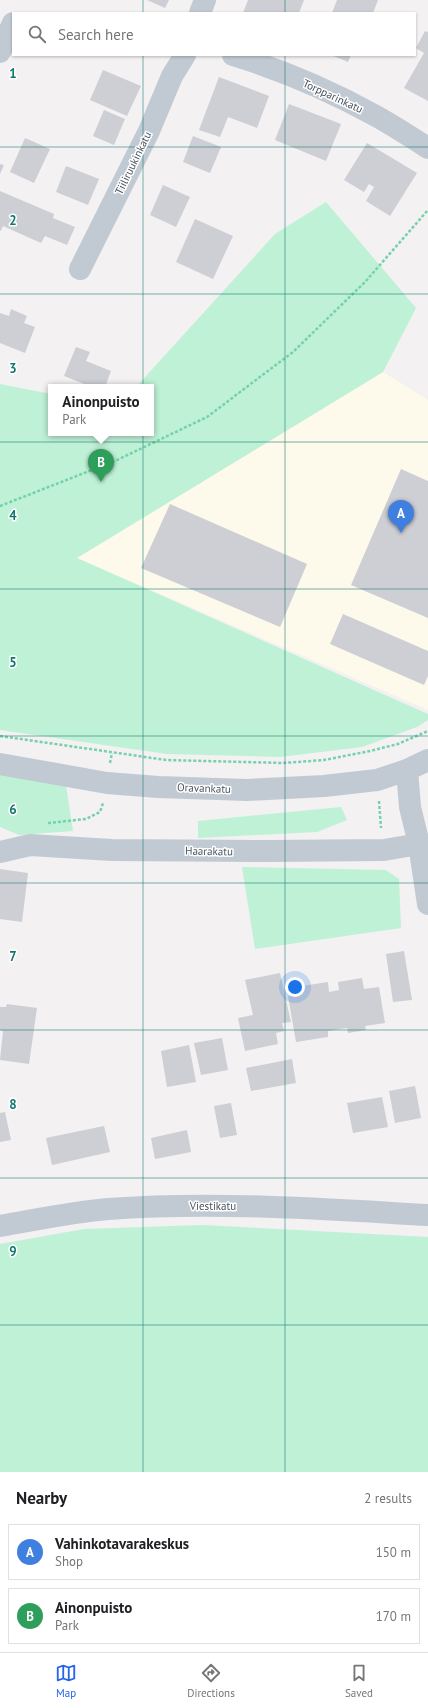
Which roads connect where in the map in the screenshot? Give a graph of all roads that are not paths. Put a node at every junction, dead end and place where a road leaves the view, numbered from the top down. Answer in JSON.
{"nodes":[{"id":1,"x":205,"y":0,"type":"edge"},
{"id":2,"x":200,"y":12,"type":"edge"},
{"id":3,"x":0,"y":21,"type":"edge"},
{"id":4,"x":12,"y":23,"type":"edge"},
{"id":5,"x":12,"y":25,"type":"edge"},
{"id":6,"x":0,"y":52,"type":"edge"},
{"id":7,"x":184,"y":56,"type":"edge"},
{"id":8,"x":236,"y":56,"type":"edge"},
{"id":9,"x":428,"y":148,"type":"edge"},
{"id":10,"x":80,"y":269,"type":"dead end"},
{"id":11,"x":428,"y":760,"type":"edge"},
{"id":12,"x":0,"y":764,"type":"edge"},
{"id":13,"x":407,"y":770,"type":"junction"},
{"id":14,"x":419,"y":844,"type":"junction"},
{"id":15,"x":0,"y":852,"type":"edge"},
{"id":16,"x":428,"y":904,"type":"edge"},
{"id":17,"x":428,"y":1215,"type":"edge"},
{"id":18,"x":0,"y":1226,"type":"edge"}],
"edges":[{"from":1,"to":2,"type":"street"},
{"from":3,"to":4,"type":"street"},
{"from":5,"to":6,"type":"street"},
{"from":7,"to":10,"type":"street","name":"Tiiliruukinkatu"},
{"from":8,"to":9,"type":"street","name":"Torpparinkatu"},
{"from":11,"to":13,"type":"street","name":"Oravankatu"},
{"from":12,"to":13,"type":"street","name":"Oravankatu"},
{"from":13,"to":14,"type":"street"},
{"from":14,"to":15,"type":"street","name":"Haarakatu"},
{"from":14,"to":16,"type":"street"},
{"from":17,"to":18,"type":"street","name":"Viestikatu"}]}
